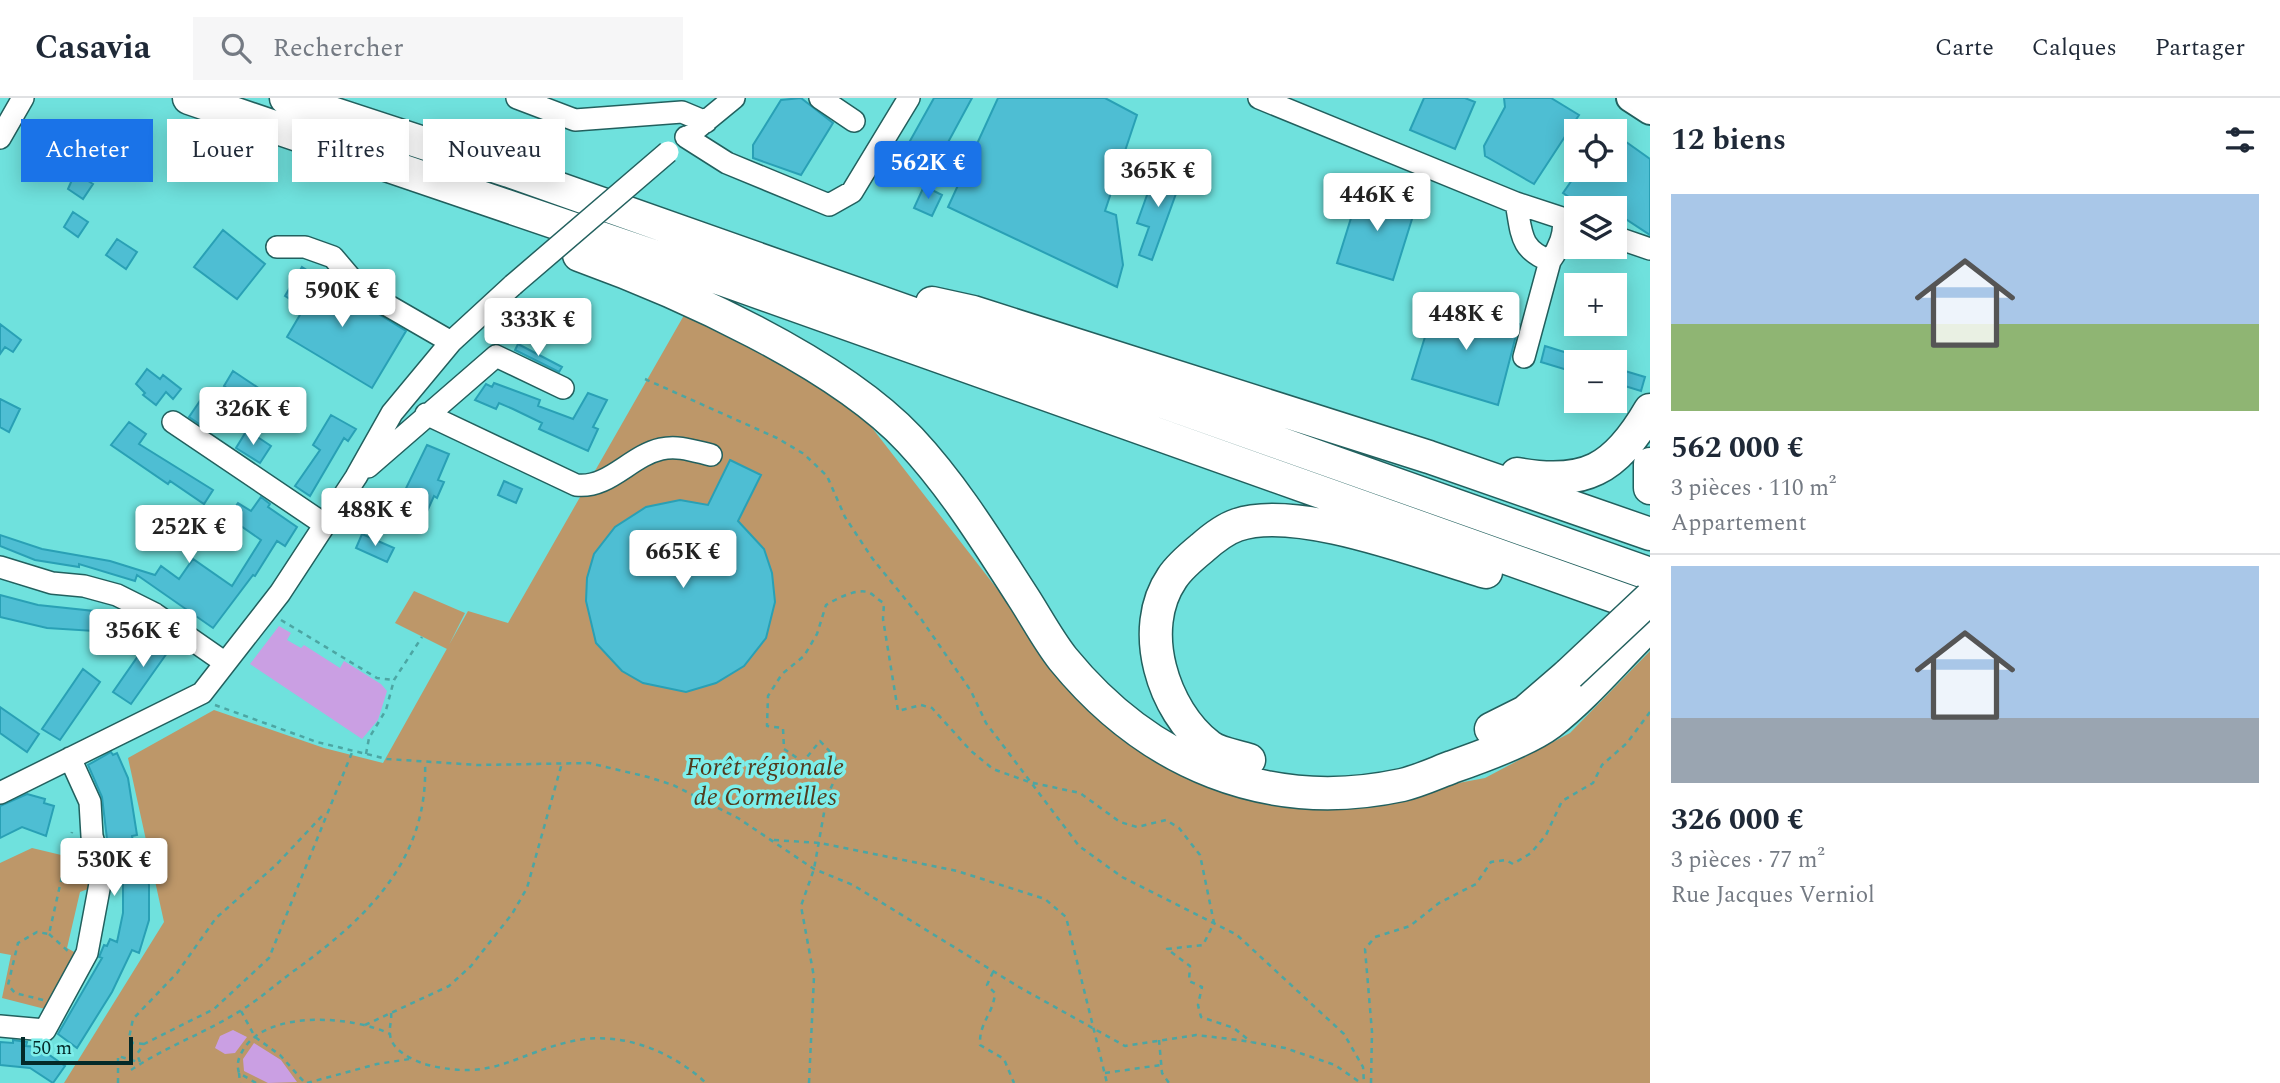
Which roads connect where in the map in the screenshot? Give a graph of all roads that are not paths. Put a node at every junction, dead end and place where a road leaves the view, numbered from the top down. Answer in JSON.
{"nodes":[{"id":1,"x":23,"y":98,"type":"edge"},
{"id":2,"x":190,"y":98,"type":"edge"},
{"id":3,"x":286,"y":98,"type":"edge"},
{"id":4,"x":517,"y":98,"type":"edge"},
{"id":5,"x":734,"y":98,"type":"edge"},
{"id":6,"x":820,"y":98,"type":"edge"},
{"id":7,"x":909,"y":98,"type":"edge"},
{"id":8,"x":1259,"y":98,"type":"edge"},
{"id":9,"x":1630,"y":98,"type":"edge"},
{"id":10,"x":1650,"y":111,"type":"edge"},
{"id":11,"x":854,"y":121,"type":"dead end"},
{"id":12,"x":706,"y":122,"type":"junction"},
{"id":13,"x":686,"y":137,"type":"junction"},
{"id":14,"x":0,"y":138,"type":"edge"},
{"id":15,"x":1516,"y":203,"type":"junction"},
{"id":16,"x":503,"y":208,"type":"junction"},
{"id":17,"x":1564,"y":219,"type":"edge"},
{"id":18,"x":1564,"y":226,"type":"edge"},
{"id":19,"x":1627,"y":241,"type":"edge"},
{"id":20,"x":277,"y":247,"type":"dead end"},
{"id":21,"x":1650,"y":249,"type":"edge"},
{"id":22,"x":1550,"y":261,"type":"junction"},
{"id":23,"x":824,"y":281,"type":"junction"},
{"id":24,"x":451,"y":342,"type":"junction"},
{"id":25,"x":1524,"y":357,"type":"dead end"},
{"id":26,"x":563,"y":388,"type":"dead end"},
{"id":27,"x":1650,"y":410,"type":"edge"},
{"id":28,"x":426,"y":414,"type":"junction"},
{"id":29,"x":173,"y":422,"type":"dead end"},
{"id":30,"x":711,"y":455,"type":"dead end"},
{"id":31,"x":1429,"y":457,"type":"junction"},
{"id":32,"x":1650,"y":464,"type":"edge"},
{"id":33,"x":356,"y":477,"type":"junction"},
{"id":34,"x":1650,"y":488,"type":"edge"},
{"id":35,"x":324,"y":524,"type":"junction"},
{"id":36,"x":1650,"y":534,"type":"edge"},
{"id":37,"x":0,"y":567,"type":"edge"},
{"id":38,"x":1650,"y":574,"type":"edge"},
{"id":39,"x":1551,"y":575,"type":"junction"},
{"id":40,"x":1650,"y":598,"type":"edge"},
{"id":41,"x":1650,"y":609,"type":"edge"},
{"id":42,"x":1650,"y":625,"type":"edge"},
{"id":43,"x":223,"y":663,"type":"junction"},
{"id":44,"x":1581,"y":678,"type":"junction"},
{"id":45,"x":70,"y":758,"type":"junction"},
{"id":46,"x":0,"y":793,"type":"edge"},
{"id":47,"x":0,"y":1026,"type":"edge"}],
"edges":[{"from":1,"to":14,"type":"street"},
{"from":2,"to":16,"type":"highway"},
{"from":3,"to":23,"type":"highway"},
{"from":4,"to":12,"type":"street"},
{"from":5,"to":12,"type":"street"},
{"from":6,"to":11,"type":"street"},
{"from":7,"to":13,"type":"street"},
{"from":8,"to":15,"type":"street"},
{"from":9,"to":10,"type":"main road"},
{"from":12,"to":13,"type":"street"},
{"from":13,"to":24,"type":"street","bridge":true},
{"from":15,"to":17,"type":"street"},
{"from":15,"to":22,"type":"street"},
{"from":16,"to":39,"type":"highway"},
{"from":16,"to":44,"type":"highway"},
{"from":18,"to":22,"type":"street"},
{"from":19,"to":21,"type":"street"},
{"from":20,"to":24,"type":"street"},
{"from":22,"to":25,"type":"street"},
{"from":23,"to":31,"type":"highway"},
{"from":23,"to":38,"type":"highway"},
{"from":24,"to":33,"type":"street"},
{"from":26,"to":28,"type":"street"},
{"from":27,"to":31,"type":"highway"},
{"from":28,"to":30,"type":"street"},
{"from":28,"to":33,"type":"street"},
{"from":29,"to":35,"type":"street"},
{"from":31,"to":36,"type":"highway"},
{"from":32,"to":34,"type":"highway"},
{"from":33,"to":35,"type":"street"},
{"from":35,"to":43,"type":"street"},
{"from":37,"to":43,"type":"street"},
{"from":39,"to":41,"type":"highway"},
{"from":39,"to":44,"type":"highway"},
{"from":40,"to":44,"type":"highway","bridge":true},
{"from":42,"to":44,"type":"highway"},
{"from":43,"to":45,"type":"street"},
{"from":45,"to":46,"type":"street"},
{"from":45,"to":47,"type":"street"}]}
